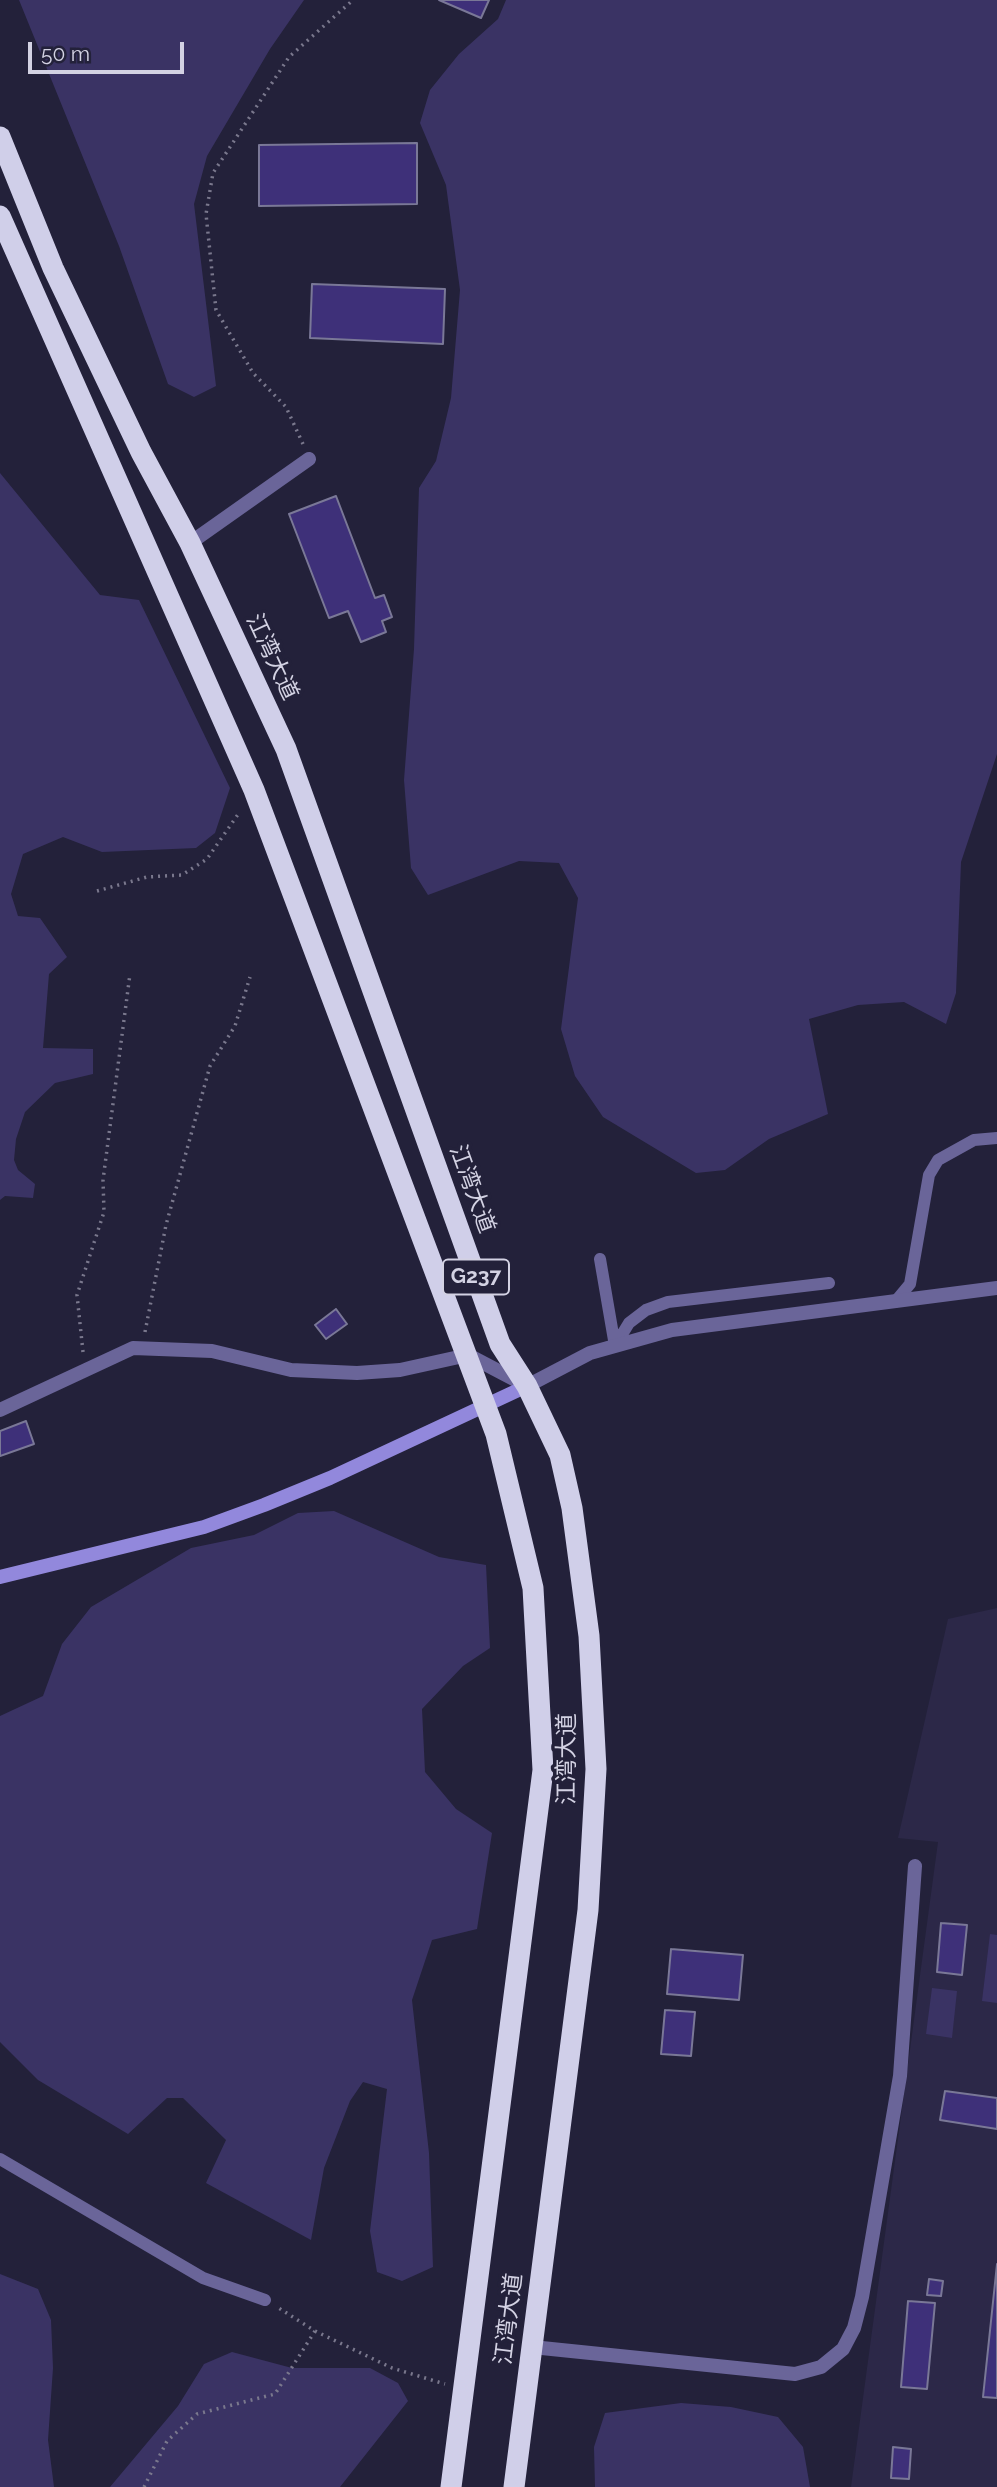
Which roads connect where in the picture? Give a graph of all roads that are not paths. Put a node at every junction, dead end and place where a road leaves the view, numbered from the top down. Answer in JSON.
{"nodes":[{"id":1,"x":0,"y":137,"type":"edge"},
{"id":2,"x":0,"y":216,"type":"edge"},
{"id":3,"x":309,"y":459,"type":"road end"},
{"id":4,"x":190,"y":543,"type":"junction"},
{"id":5,"x":997,"y":1138,"type":"edge"},
{"id":6,"x":600,"y":1259,"type":"dead end"},
{"id":7,"x":829,"y":1283,"type":"dead end"},
{"id":8,"x":997,"y":1288,"type":"edge"},
{"id":9,"x":895,"y":1302,"type":"junction"},
{"id":10,"x":615,"y":1346,"type":"junction"},
{"id":11,"x":468,"y":1355,"type":"junction"},
{"id":12,"x":527,"y":1385,"type":"junction"},
{"id":13,"x":486,"y":1404,"type":"junction"},
{"id":14,"x":0,"y":1410,"type":"edge"},
{"id":15,"x":0,"y":1577,"type":"edge"},
{"id":16,"x":915,"y":1866,"type":"dead end"},
{"id":17,"x":0,"y":2159,"type":"edge"},
{"id":18,"x":265,"y":2300,"type":"road end"},
{"id":19,"x":532,"y":2347,"type":"junction"},
{"id":20,"x":451,"y":2487,"type":"edge"},
{"id":21,"x":514,"y":2487,"type":"edge"}],
"edges":[{"from":1,"to":4,"type":"highway","name":"江湾大道","number":"G237"},
{"from":2,"to":11,"type":"highway","name":"江湾大道","number":"G237"},
{"from":3,"to":4,"type":"street"},
{"from":4,"to":12,"type":"highway","name":"江湾大道","number":"G237"},
{"from":5,"to":9,"type":"lane"},
{"from":6,"to":10,"type":"lane"},
{"from":7,"to":10,"type":"lane"},
{"from":8,"to":9,"type":"street"},
{"from":9,"to":10,"type":"street"},
{"from":10,"to":12,"type":"street"},
{"from":11,"to":12,"type":"street"},
{"from":11,"to":13,"type":"highway","name":"江湾大道","number":"G237"},
{"from":11,"to":14,"type":"street"},
{"from":12,"to":13,"type":"street"},
{"from":12,"to":19,"type":"highway","name":"江湾大道","number":"G237"},
{"from":13,"to":15,"type":"street"},
{"from":13,"to":20,"type":"highway","name":"江湾大道","number":"G237"},
{"from":16,"to":19,"type":"street"},
{"from":17,"to":18,"type":"lane"},
{"from":19,"to":21,"type":"highway","name":"江湾大道","number":"G237"}]}
